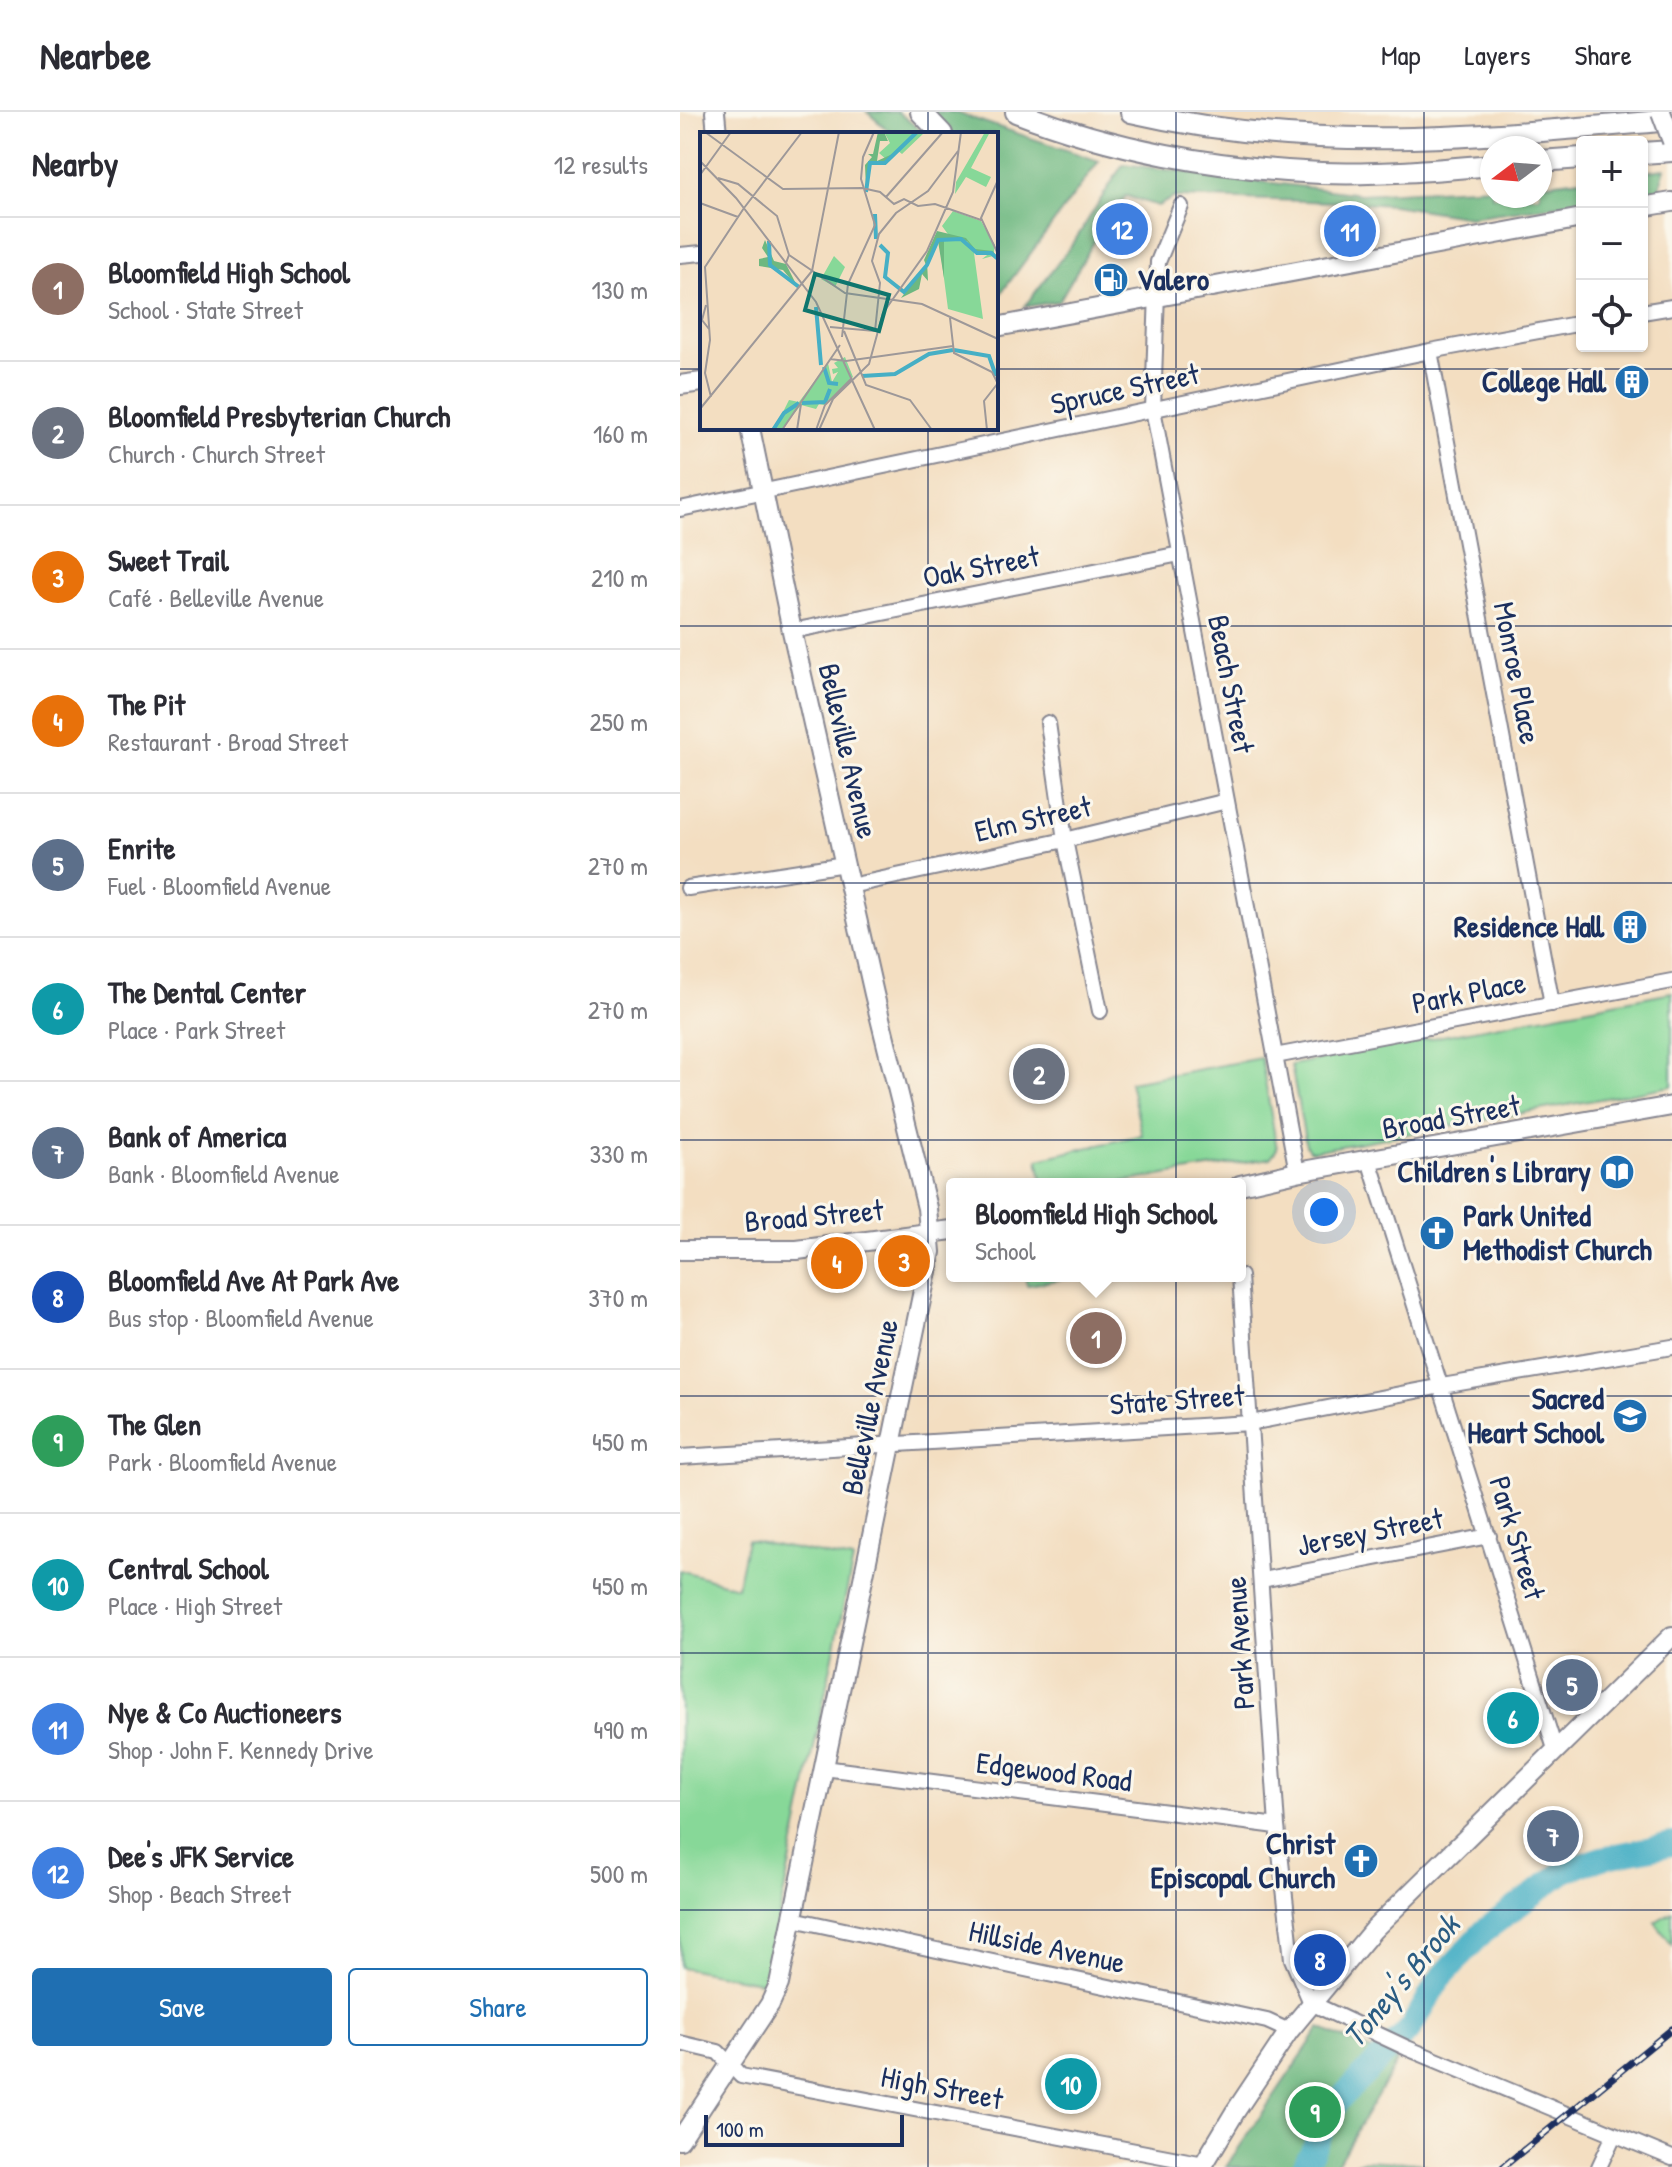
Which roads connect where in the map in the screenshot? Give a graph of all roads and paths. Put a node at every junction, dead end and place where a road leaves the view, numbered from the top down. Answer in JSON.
{"nodes":[{"id":1,"x":715,"y":112,"type":"edge"},
{"id":2,"x":921,"y":112,"type":"edge"},
{"id":3,"x":1016,"y":112,"type":"edge"},
{"id":4,"x":1131,"y":112,"type":"edge"},
{"id":5,"x":1667,"y":118,"type":"edge"},
{"id":6,"x":717,"y":132,"type":"edge"},
{"id":7,"x":940,"y":132,"type":"edge"},
{"id":8,"x":1663,"y":150,"type":"edge"},
{"id":9,"x":1576,"y":158,"type":"edge"},
{"id":10,"x":1552,"y":160,"type":"edge"},
{"id":11,"x":1480,"y":166,"type":"edge"},
{"id":12,"x":1672,"y":202,"type":"edge"},
{"id":13,"x":1181,"y":206,"type":"dead end"},
{"id":14,"x":1648,"y":206,"type":"edge"},
{"id":15,"x":1576,"y":219,"type":"edge"},
{"id":16,"x":700,"y":253,"type":"edge"},
{"id":17,"x":680,"y":255,"type":"edge"},
{"id":18,"x":1156,"y":298,"type":"junction"},
{"id":19,"x":1672,"y":307,"type":"edge"},
{"id":20,"x":1648,"y":311,"type":"edge"},
{"id":21,"x":1576,"y":324,"type":"edge"},
{"id":22,"x":998,"y":327,"type":"edge"},
{"id":23,"x":1430,"y":351,"type":"junction"},
{"id":24,"x":700,"y":382,"type":"edge"},
{"id":25,"x":680,"y":385,"type":"edge"},
{"id":26,"x":1153,"y":409,"type":"junction"},
{"id":27,"x":750,"y":430,"type":"edge"},
{"id":28,"x":763,"y":491,"type":"junction"},
{"id":29,"x":680,"y":509,"type":"edge"},
{"id":30,"x":1180,"y":554,"type":"junction"},
{"id":31,"x":792,"y":631,"type":"junction"},
{"id":32,"x":1048,"y":723,"type":"dead end"},
{"id":33,"x":1227,"y":801,"type":"junction"},
{"id":34,"x":1065,"y":840,"type":"junction"},
{"id":35,"x":845,"y":864,"type":"junction"},
{"id":36,"x":850,"y":886,"type":"junction"},
{"id":37,"x":688,"y":888,"type":"dead end"},
{"id":38,"x":1672,"y":981,"type":"edge"},
{"id":39,"x":1552,"y":1004,"type":"junction"},
{"id":40,"x":1100,"y":1011,"type":"dead end"},
{"id":41,"x":1275,"y":1056,"type":"junction"},
{"id":42,"x":1672,"y":1106,"type":"edge"},
{"id":43,"x":1369,"y":1160,"type":"junction"},
{"id":44,"x":1297,"y":1172,"type":"junction"},
{"id":45,"x":1246,"y":1184,"type":"edge"},
{"id":46,"x":946,"y":1231,"type":"edge"},
{"id":47,"x":931,"y":1233,"type":"junction"},
{"id":48,"x":680,"y":1250,"type":"edge"},
{"id":49,"x":1240,"y":1282,"type":"edge"},
{"id":50,"x":1672,"y":1347,"type":"edge"},
{"id":51,"x":1442,"y":1386,"type":"junction"},
{"id":52,"x":1250,"y":1423,"type":"junction"},
{"id":53,"x":891,"y":1443,"type":"junction"},
{"id":54,"x":680,"y":1457,"type":"edge"},
{"id":55,"x":1489,"y":1536,"type":"junction"},
{"id":56,"x":1262,"y":1580,"type":"junction"},
{"id":57,"x":1672,"y":1636,"type":"edge"},
{"id":58,"x":1555,"y":1749,"type":"junction"},
{"id":59,"x":824,"y":1768,"type":"junction"},
{"id":60,"x":1277,"y":1826,"type":"junction"},
{"id":61,"x":793,"y":1919,"type":"junction"},
{"id":62,"x":1311,"y":2003,"type":"junction"},
{"id":63,"x":1289,"y":2031,"type":"junction"},
{"id":64,"x":680,"y":2043,"type":"edge"},
{"id":65,"x":730,"y":2065,"type":"junction"},
{"id":66,"x":1614,"y":2135,"type":"junction"},
{"id":67,"x":680,"y":2140,"type":"edge"},
{"id":68,"x":1672,"y":2158,"type":"edge"},
{"id":69,"x":1203,"y":2166,"type":"edge"},
{"id":70,"x":1599,"y":2167,"type":"edge"}],
"edges":[{"from":1,"to":6,"type":"main road"},
{"from":2,"to":7,"type":"highway"},
{"from":3,"to":11,"type":"highway"},
{"from":4,"to":5,"type":"highway"},
{"from":5,"to":8,"type":"main road","bridge":true},
{"from":9,"to":10,"type":"highway"},
{"from":12,"to":14,"type":"main road"},
{"from":13,"to":18,"type":"street","name":"Beach Street"},
{"from":15,"to":18,"type":"main road"},
{"from":16,"to":17,"type":"street"},
{"from":18,"to":22,"type":"main road"},
{"from":18,"to":26,"type":"street","name":"Beach Street"},
{"from":19,"to":20,"type":"street"},
{"from":21,"to":23,"type":"street","name":"Spruce Street"},
{"from":23,"to":26,"type":"street","name":"Spruce Street"},
{"from":23,"to":39,"type":"street","name":"Monroe Place"},
{"from":24,"to":25,"type":"main road"},
{"from":26,"to":28,"type":"street","name":"Spruce Street"},
{"from":26,"to":30,"type":"street","name":"Beach Street"},
{"from":27,"to":28,"type":"main road","name":"Belleville Avenue"},
{"from":28,"to":29,"type":"street","name":"Spruce Street"},
{"from":28,"to":31,"type":"main road","name":"Belleville Avenue"},
{"from":30,"to":31,"type":"street","name":"Oak Street"},
{"from":30,"to":33,"type":"street","name":"Beach Street"},
{"from":31,"to":35,"type":"main road","name":"Belleville Avenue"},
{"from":32,"to":34,"type":"street"},
{"from":33,"to":34,"type":"street","name":"Elm Street"},
{"from":33,"to":41,"type":"street","name":"Beach Street"},
{"from":34,"to":36,"type":"street","name":"Elm Street"},
{"from":34,"to":40,"type":"street"},
{"from":35,"to":36,"type":"main road","name":"Belleville Avenue"},
{"from":35,"to":37,"type":"street"},
{"from":36,"to":47,"type":"main road","name":"Belleville Avenue"},
{"from":38,"to":39,"type":"street","name":"Park Place"},
{"from":39,"to":41,"type":"street","name":"Park Place"},
{"from":41,"to":44,"type":"street","name":"Beach Street"},
{"from":42,"to":43,"type":"main road","name":"Broad Street"},
{"from":43,"to":44,"type":"main road","name":"Broad Street"},
{"from":43,"to":51,"type":"street","name":"Park Street"},
{"from":44,"to":45,"type":"main road","name":"Broad Street"},
{"from":46,"to":47,"type":"main road","name":"Broad Street"},
{"from":47,"to":48,"type":"main road","name":"Broad Street"},
{"from":47,"to":53,"type":"main road","name":"Belleville Avenue"},
{"from":49,"to":52,"type":"street","name":"Park Avenue"},
{"from":50,"to":51,"type":"street","name":"State Street"},
{"from":51,"to":52,"type":"street","name":"State Street"},
{"from":51,"to":55,"type":"street","name":"Park Street"},
{"from":52,"to":53,"type":"street","name":"State Street"},
{"from":52,"to":56,"type":"street","name":"Park Avenue"},
{"from":53,"to":54,"type":"street","name":"State Street"},
{"from":53,"to":59,"type":"main road","name":"Belleville Avenue"},
{"from":55,"to":56,"type":"street","name":"Jersey Street"},
{"from":55,"to":58,"type":"street","name":"Park Street"},
{"from":56,"to":60,"type":"street","name":"Park Avenue"},
{"from":57,"to":58,"type":"main road"},
{"from":58,"to":62,"type":"main road"},
{"from":59,"to":60,"type":"street","name":"Edgewood Road"},
{"from":59,"to":61,"type":"main road","name":"Belleville Avenue"},
{"from":60,"to":62,"type":"street","name":"Park Avenue"},
{"from":61,"to":63,"type":"street","name":"Hillside Avenue"},
{"from":61,"to":65,"type":"main road","name":"Belleville Avenue"},
{"from":62,"to":63,"type":"main road"},
{"from":62,"to":66,"type":"street"},
{"from":63,"to":69,"type":"main road"},
{"from":64,"to":65,"type":"street","name":"High Street"},
{"from":65,"to":67,"type":"main road","name":"Belleville Avenue"},
{"from":65,"to":69,"type":"street","name":"High Street"},
{"from":66,"to":68,"type":"street"},
{"from":66,"to":70,"type":"street"}]}
